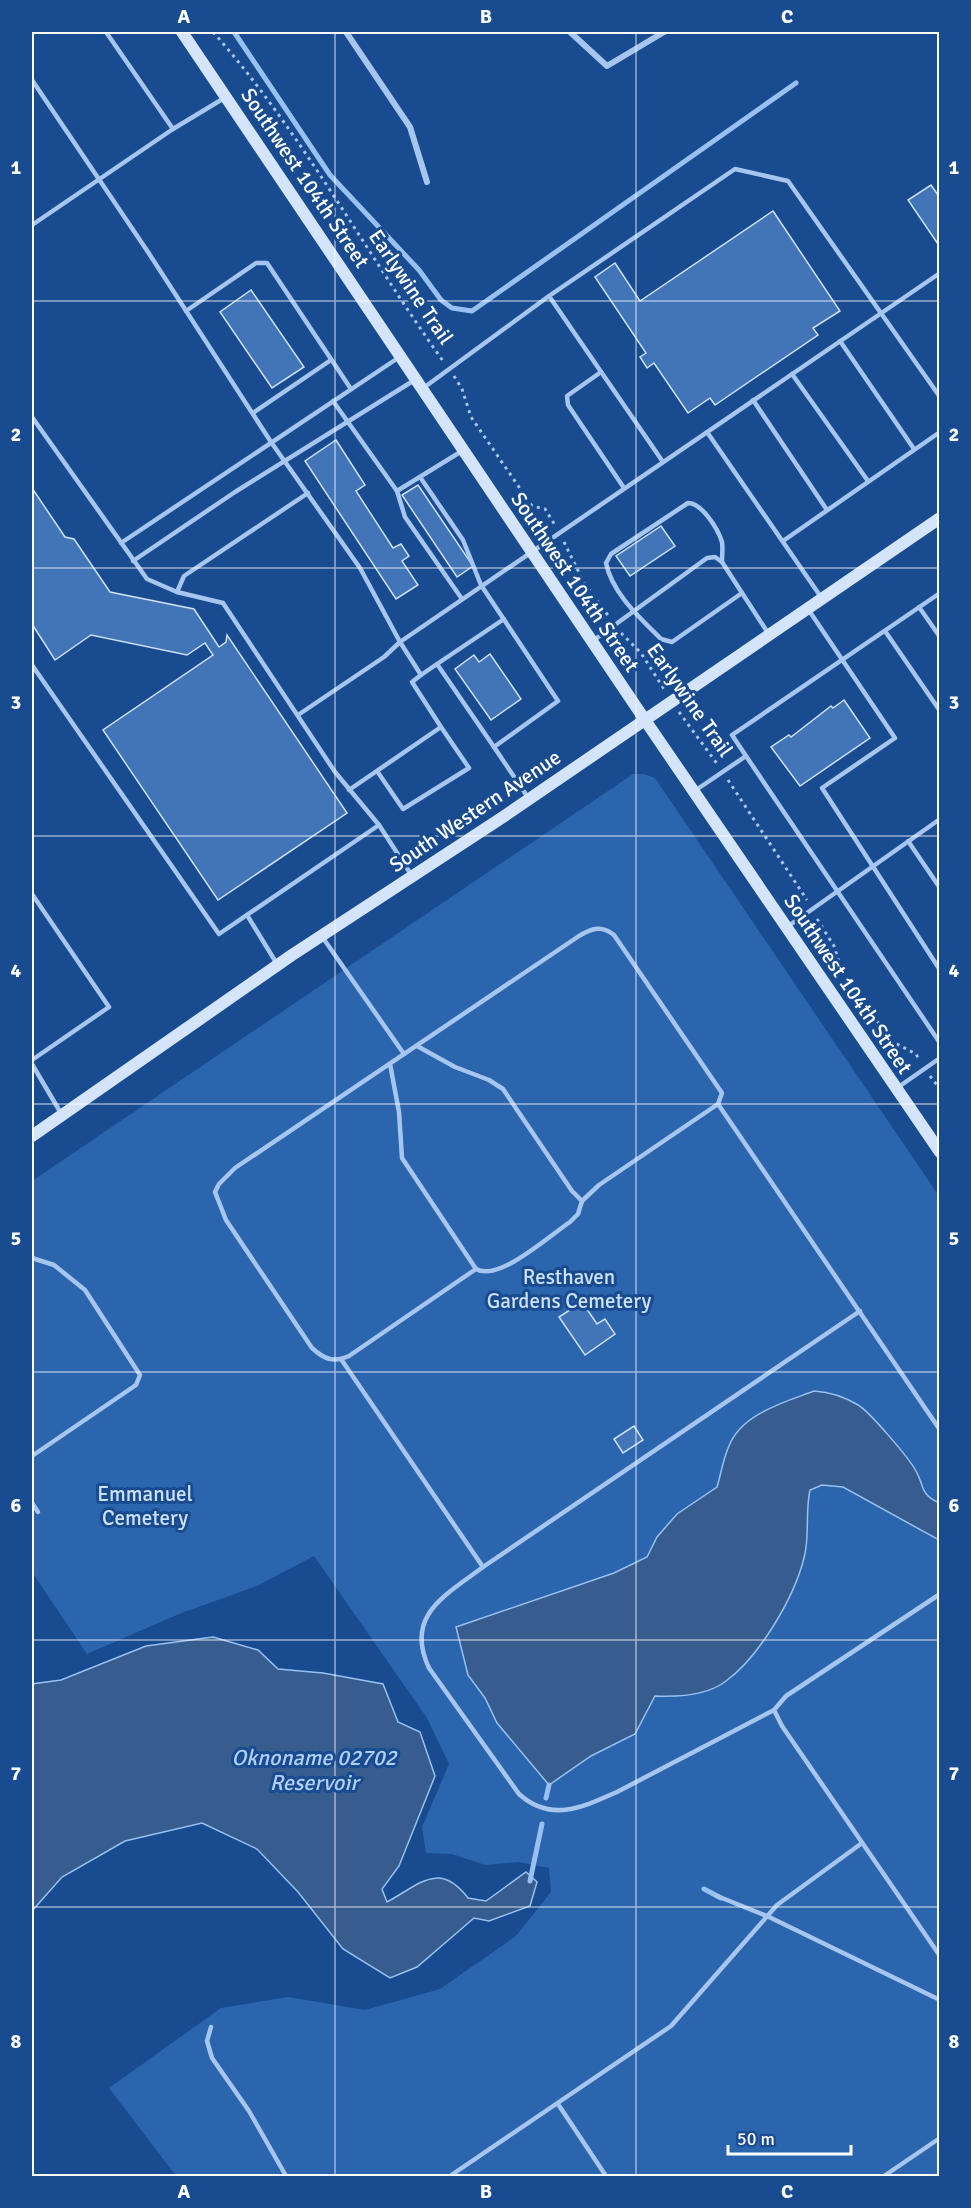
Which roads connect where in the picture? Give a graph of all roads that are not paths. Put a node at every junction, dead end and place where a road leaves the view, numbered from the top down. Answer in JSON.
{"nodes":[{"id":1,"x":106,"y":32,"type":"edge"},
{"id":2,"x":182,"y":32,"type":"edge"},
{"id":3,"x":346,"y":32,"type":"edge"},
{"id":4,"x":570,"y":32,"type":"edge"},
{"id":5,"x":664,"y":32,"type":"edge"},
{"id":6,"x":32,"y":81,"type":"edge"},
{"id":7,"x":226,"y":97,"type":"junction"},
{"id":8,"x":173,"y":129,"type":"junction"},
{"id":9,"x":98,"y":180,"type":"junction"},
{"id":10,"x":427,"y":182,"type":"dead end"},
{"id":11,"x":32,"y":225,"type":"edge"},
{"id":12,"x":939,"y":273,"type":"edge"},
{"id":13,"x":549,"y":296,"type":"junction"},
{"id":14,"x":186,"y":311,"type":"junction"},
{"id":15,"x":881,"y":313,"type":"junction"},
{"id":16,"x":840,"y":341,"type":"junction"},
{"id":17,"x":401,"y":357,"type":"junction"},
{"id":18,"x":331,"y":360,"type":"junction"},
{"id":19,"x":601,"y":372,"type":"junction"},
{"id":20,"x":792,"y":374,"type":"junction"},
{"id":21,"x":939,"y":382,"type":"edge"},
{"id":22,"x":419,"y":384,"type":"junction"},
{"id":23,"x":933,"y":387,"type":"junction"},
{"id":24,"x":351,"y":389,"type":"junction"},
{"id":25,"x":939,"y":397,"type":"edge"},
{"id":26,"x":753,"y":400,"type":"junction"},
{"id":27,"x":333,"y":401,"type":"junction"},
{"id":28,"x":253,"y":414,"type":"junction"},
{"id":29,"x":32,"y":417,"type":"edge"},
{"id":30,"x":348,"y":422,"type":"junction"},
{"id":31,"x":707,"y":432,"type":"junction"},
{"id":32,"x":939,"y":432,"type":"edge"},
{"id":33,"x":271,"y":442,"type":"junction"},
{"id":34,"x":914,"y":449,"type":"junction"},
{"id":35,"x":463,"y":450,"type":"junction"},
{"id":36,"x":286,"y":462,"type":"junction"},
{"id":37,"x":663,"y":462,"type":"junction"},
{"id":38,"x":420,"y":477,"type":"junction"},
{"id":39,"x":868,"y":482,"type":"junction"},
{"id":40,"x":624,"y":488,"type":"junction"},
{"id":41,"x":397,"y":491,"type":"junction"},
{"id":42,"x":308,"y":494,"type":"junction"},
{"id":43,"x":827,"y":510,"type":"junction"},
{"id":44,"x":939,"y":518,"type":"edge"},
{"id":45,"x":783,"y":541,"type":"junction"},
{"id":46,"x":121,"y":543,"type":"junction"},
{"id":47,"x":531,"y":552,"type":"junction"},
{"id":48,"x":133,"y":561,"type":"junction"},
{"id":49,"x":722,"y":562,"type":"junction"},
{"id":50,"x":481,"y":585,"type":"junction"},
{"id":51,"x":177,"y":592,"type":"junction"},
{"id":52,"x":742,"y":593,"type":"junction"},
{"id":53,"x":939,"y":593,"type":"edge"},
{"id":54,"x":462,"y":598,"type":"junction"},
{"id":55,"x":822,"y":599,"type":"junction"},
{"id":56,"x":919,"y":607,"type":"junction"},
{"id":57,"x":808,"y":609,"type":"junction"},
{"id":58,"x":633,"y":611,"type":"junction"},
{"id":59,"x":504,"y":619,"type":"junction"},
{"id":60,"x":885,"y":631,"type":"junction"},
{"id":61,"x":770,"y":635,"type":"junction"},
{"id":62,"x":939,"y":637,"type":"edge"},
{"id":63,"x":400,"y":642,"type":"junction"},
{"id":64,"x":592,"y":642,"type":"junction"},
{"id":65,"x":842,"y":660,"type":"junction"},
{"id":66,"x":437,"y":664,"type":"junction"},
{"id":67,"x":32,"y":665,"type":"edge"},
{"id":68,"x":421,"y":675,"type":"junction"},
{"id":69,"x":939,"y":711,"type":"edge"},
{"id":70,"x":298,"y":715,"type":"junction"},
{"id":71,"x":645,"y":720,"type":"junction"},
{"id":72,"x":441,"y":727,"type":"junction"},
{"id":73,"x":494,"y":747,"type":"junction"},
{"id":74,"x":746,"y":756,"type":"junction"},
{"id":75,"x":377,"y":771,"type":"junction"},
{"id":76,"x":349,"y":789,"type":"junction"},
{"id":77,"x":693,"y":791,"type":"junction"},
{"id":78,"x":529,"y":799,"type":"junction"},
{"id":79,"x":939,"y":819,"type":"edge"},
{"id":80,"x":379,"y":825,"type":"junction"},
{"id":81,"x":908,"y":842,"type":"junction"},
{"id":82,"x":874,"y":866,"type":"junction"},
{"id":83,"x":412,"y":876,"type":"junction"},
{"id":84,"x":939,"y":888,"type":"edge"},
{"id":85,"x":836,"y":893,"type":"junction"},
{"id":86,"x":32,"y":894,"type":"edge"},
{"id":87,"x":247,"y":915,"type":"junction"},
{"id":88,"x":786,"y":928,"type":"junction"},
{"id":89,"x":321,"y":936,"type":"junction"},
{"id":90,"x":278,"y":965,"type":"junction"},
{"id":91,"x":939,"y":969,"type":"edge"},
{"id":92,"x":939,"y":1043,"type":"edge"},
{"id":93,"x":417,"y":1046,"type":"junction"},
{"id":94,"x":404,"y":1054,"type":"junction"},
{"id":95,"x":939,"y":1058,"type":"edge"},
{"id":96,"x":32,"y":1062,"type":"edge"},
{"id":97,"x":390,"y":1064,"type":"junction"},
{"id":98,"x":896,"y":1089,"type":"junction"},
{"id":99,"x":718,"y":1104,"type":"junction"},
{"id":100,"x":62,"y":1115,"type":"junction"},
{"id":101,"x":32,"y":1136,"type":"edge"},
{"id":102,"x":939,"y":1152,"type":"edge"},
{"id":103,"x":582,"y":1201,"type":"junction"},
{"id":104,"x":32,"y":1258,"type":"edge"},
{"id":105,"x":476,"y":1269,"type":"junction"},
{"id":106,"x":860,"y":1311,"type":"junction"},
{"id":107,"x":341,"y":1359,"type":"junction"},
{"id":108,"x":939,"y":1430,"type":"edge"},
{"id":109,"x":32,"y":1456,"type":"edge"},
{"id":110,"x":32,"y":1503,"type":"edge"},
{"id":111,"x":38,"y":1512,"type":"dead end"},
{"id":112,"x":483,"y":1567,"type":"junction"},
{"id":113,"x":939,"y":1594,"type":"edge"},
{"id":114,"x":774,"y":1710,"type":"junction"},
{"id":115,"x":862,"y":1843,"type":"junction"},
{"id":116,"x":717,"y":1896,"type":"dead end"},
{"id":117,"x":767,"y":1916,"type":"junction"},
{"id":118,"x":939,"y":1956,"type":"edge"},
{"id":119,"x":939,"y":2001,"type":"edge"},
{"id":120,"x":211,"y":2026,"type":"dead end"},
{"id":121,"x":558,"y":2104,"type":"junction"},
{"id":122,"x":939,"y":2138,"type":"edge"},
{"id":123,"x":286,"y":2176,"type":"edge"},
{"id":124,"x":450,"y":2176,"type":"edge"},
{"id":125,"x":606,"y":2176,"type":"edge"},
{"id":126,"x":884,"y":2176,"type":"edge"}],
"edges":[{"from":1,"to":8,"type":"lane"},
{"from":2,"to":7,"type":"main road","name":"Southwest 104th Street"},
{"from":3,"to":10,"type":"street"},
{"from":4,"to":5,"type":"street"},
{"from":6,"to":9,"type":"lane"},
{"from":7,"to":8,"type":"lane"},
{"from":7,"to":17,"type":"main road","name":"Southwest 104th Street"},
{"from":8,"to":9,"type":"lane"},
{"from":9,"to":11,"type":"lane"},
{"from":9,"to":14,"type":"lane"},
{"from":12,"to":15,"type":"lane"},
{"from":13,"to":15,"type":"lane"},
{"from":13,"to":19,"type":"lane"},
{"from":13,"to":22,"type":"lane"},
{"from":14,"to":18,"type":"lane"},
{"from":14,"to":28,"type":"lane"},
{"from":15,"to":16,"type":"lane"},
{"from":15,"to":23,"type":"lane"},
{"from":16,"to":20,"type":"lane"},
{"from":16,"to":34,"type":"lane"},
{"from":17,"to":22,"type":"main road","name":"Southwest 104th Street"},
{"from":17,"to":24,"type":"lane"},
{"from":18,"to":24,"type":"lane"},
{"from":18,"to":28,"type":"lane"},
{"from":19,"to":37,"type":"lane"},
{"from":19,"to":40,"type":"lane"},
{"from":20,"to":26,"type":"lane"},
{"from":20,"to":39,"type":"lane"},
{"from":21,"to":23,"type":"lane"},
{"from":22,"to":30,"type":"lane"},
{"from":22,"to":35,"type":"main road","name":"Southwest 104th Street"},
{"from":23,"to":25,"type":"lane"},
{"from":24,"to":27,"type":"lane"},
{"from":26,"to":31,"type":"lane"},
{"from":26,"to":43,"type":"lane"},
{"from":27,"to":30,"type":"lane"},
{"from":27,"to":33,"type":"lane"},
{"from":28,"to":33,"type":"lane"},
{"from":29,"to":46,"type":"lane"},
{"from":30,"to":36,"type":"lane"},
{"from":30,"to":41,"type":"lane"},
{"from":31,"to":37,"type":"lane"},
{"from":31,"to":45,"type":"lane"},
{"from":32,"to":34,"type":"lane"},
{"from":33,"to":36,"type":"lane"},
{"from":33,"to":46,"type":"lane"},
{"from":34,"to":39,"type":"lane"},
{"from":35,"to":38,"type":"lane"},
{"from":35,"to":47,"type":"main road","name":"Southwest 104th Street"},
{"from":36,"to":42,"type":"lane"},
{"from":36,"to":48,"type":"lane"},
{"from":37,"to":40,"type":"lane"},
{"from":38,"to":41,"type":"lane"},
{"from":38,"to":50,"type":"lane"},
{"from":39,"to":43,"type":"lane"},
{"from":40,"to":47,"type":"lane"},
{"from":41,"to":54,"type":"lane"},
{"from":42,"to":51,"type":"lane"},
{"from":42,"to":63,"type":"lane"},
{"from":43,"to":45,"type":"lane"},
{"from":44,"to":55,"type":"main road","name":"South Western Avenue"},
{"from":45,"to":55,"type":"lane"},
{"from":46,"to":48,"type":"lane"},
{"from":47,"to":50,"type":"lane"},
{"from":47,"to":64,"type":"main road","name":"Southwest 104th Street"},
{"from":48,"to":51,"type":"lane"},
{"from":49,"to":52,"type":"lane"},
{"from":49,"to":58,"type":"lane"},
{"from":49,"to":58,"type":"lane"},
{"from":50,"to":54,"type":"lane"},
{"from":50,"to":59,"type":"lane"},
{"from":51,"to":70,"type":"lane"},
{"from":52,"to":58,"type":"lane"},
{"from":52,"to":61,"type":"lane"},
{"from":53,"to":56,"type":"lane"},
{"from":54,"to":63,"type":"lane"},
{"from":55,"to":57,"type":"main road","name":"South Western Avenue"},
{"from":56,"to":60,"type":"lane"},
{"from":56,"to":62,"type":"lane"},
{"from":57,"to":61,"type":"main road","name":"South Western Avenue"},
{"from":57,"to":65,"type":"lane"},
{"from":58,"to":64,"type":"lane"},
{"from":59,"to":66,"type":"lane"},
{"from":59,"to":73,"type":"lane"},
{"from":60,"to":65,"type":"lane"},
{"from":60,"to":69,"type":"lane"},
{"from":61,"to":71,"type":"main road","name":"South Western Avenue"},
{"from":63,"to":68,"type":"lane"},
{"from":63,"to":70,"type":"lane"},
{"from":64,"to":71,"type":"main road","name":"Southwest 104th Street"},
{"from":65,"to":74,"type":"lane"},
{"from":65,"to":82,"type":"lane"},
{"from":66,"to":68,"type":"lane"},
{"from":66,"to":73,"type":"lane"},
{"from":67,"to":87,"type":"lane"},
{"from":68,"to":72,"type":"lane"},
{"from":70,"to":76,"type":"lane"},
{"from":71,"to":77,"type":"main road","name":"Southwest 104th Street"},
{"from":71,"to":78,"type":"main road","name":"South Western Avenue"},
{"from":72,"to":75,"type":"lane"},
{"from":72,"to":75,"type":"lane"},
{"from":73,"to":78,"type":"lane"},
{"from":74,"to":77,"type":"lane"},
{"from":74,"to":85,"type":"lane"},
{"from":75,"to":76,"type":"lane"},
{"from":76,"to":80,"type":"lane"},
{"from":77,"to":88,"type":"main road","name":"Southwest 104th Street"},
{"from":78,"to":83,"type":"main road","name":"South Western Avenue"},
{"from":79,"to":81,"type":"lane"},
{"from":80,"to":83,"type":"lane"},
{"from":80,"to":87,"type":"lane"},
{"from":81,"to":82,"type":"lane"},
{"from":81,"to":84,"type":"lane"},
{"from":82,"to":85,"type":"lane"},
{"from":82,"to":91,"type":"lane"},
{"from":83,"to":89,"type":"main road","name":"South Western Avenue"},
{"from":85,"to":88,"type":"lane"},
{"from":85,"to":92,"type":"lane"},
{"from":86,"to":96,"type":"lane"},
{"from":87,"to":90,"type":"lane"},
{"from":88,"to":98,"type":"main road","name":"Southwest 104th Street"},
{"from":89,"to":90,"type":"main road","name":"South Western Avenue"},
{"from":89,"to":94,"type":"lane"},
{"from":90,"to":100,"type":"main road","name":"South Western Avenue"},
{"from":93,"to":94,"type":"lane"},
{"from":93,"to":99,"type":"lane"},
{"from":93,"to":103,"type":"lane"},
{"from":94,"to":97,"type":"lane"},
{"from":95,"to":98,"type":"lane"},
{"from":96,"to":100,"type":"lane"},
{"from":97,"to":105,"type":"lane"},
{"from":97,"to":107,"type":"lane"},
{"from":98,"to":102,"type":"main road","name":"Southwest 104th Street"},
{"from":99,"to":103,"type":"lane"},
{"from":99,"to":106,"type":"lane"},
{"from":100,"to":101,"type":"main road","name":"South Western Avenue"},
{"from":103,"to":105,"type":"lane"},
{"from":104,"to":109,"type":"lane"},
{"from":105,"to":107,"type":"lane"},
{"from":106,"to":108,"type":"lane"},
{"from":106,"to":112,"type":"lane"},
{"from":107,"to":112,"type":"lane"},
{"from":110,"to":111,"type":"lane"},
{"from":112,"to":114,"type":"lane"},
{"from":113,"to":114,"type":"lane"},
{"from":114,"to":115,"type":"lane"},
{"from":115,"to":117,"type":"lane"},
{"from":115,"to":118,"type":"lane"},
{"from":116,"to":117,"type":"lane"},
{"from":117,"to":119,"type":"lane"},
{"from":117,"to":121,"type":"lane"},
{"from":120,"to":123,"type":"lane"},
{"from":121,"to":124,"type":"lane"},
{"from":121,"to":125,"type":"lane"},
{"from":122,"to":126,"type":"lane"}]}
